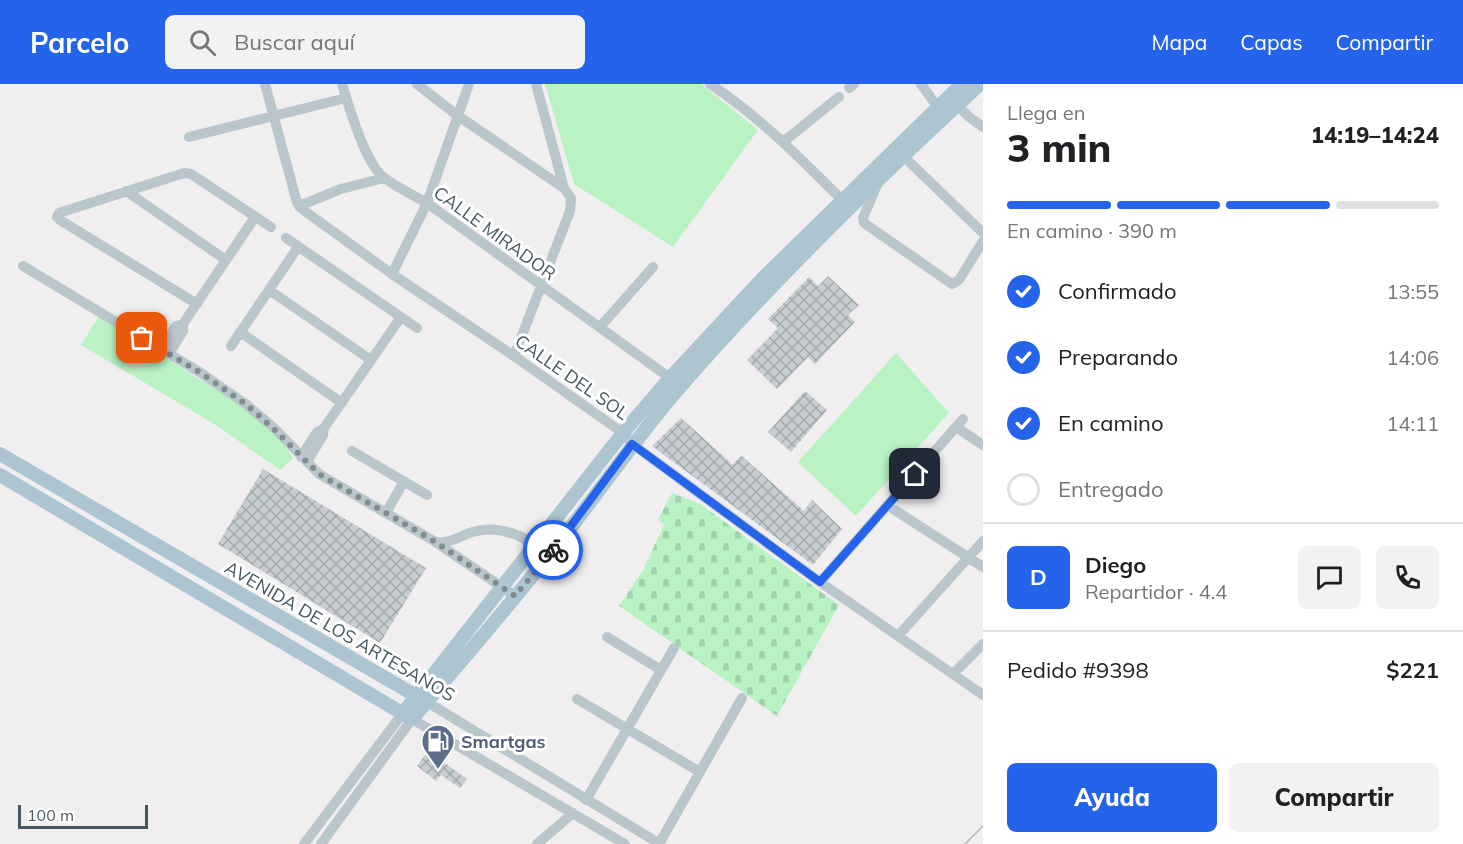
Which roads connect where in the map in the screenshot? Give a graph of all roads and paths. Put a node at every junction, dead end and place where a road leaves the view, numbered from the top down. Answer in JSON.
{"nodes":[{"id":1,"x":265,"y":84,"type":"edge"},
{"id":2,"x":342,"y":84,"type":"edge"},
{"id":3,"x":417,"y":84,"type":"edge"},
{"id":4,"x":469,"y":84,"type":"edge"},
{"id":5,"x":536,"y":84,"type":"edge"},
{"id":6,"x":710,"y":84,"type":"edge"},
{"id":7,"x":921,"y":84,"type":"edge"},
{"id":8,"x":962,"y":84,"type":"edge"},
{"id":9,"x":980,"y":84,"type":"edge"},
{"id":10,"x":839,"y":97,"type":"dead end"},
{"id":11,"x":346,"y":98,"type":"junction"},
{"id":12,"x":947,"y":106,"type":"junction"},
{"id":13,"x":273,"y":116,"type":"junction"},
{"id":14,"x":458,"y":116,"type":"junction"},
{"id":15,"x":983,"y":127,"type":"edge"},
{"id":16,"x":189,"y":136,"type":"dead end"},
{"id":17,"x":783,"y":142,"type":"junction"},
{"id":18,"x":899,"y":153,"type":"junction"},
{"id":19,"x":384,"y":178,"type":"junction"},
{"id":20,"x":879,"y":180,"type":"junction"},
{"id":21,"x":564,"y":188,"type":"junction"},
{"id":22,"x":126,"y":191,"type":"junction"},
{"id":23,"x":843,"y":200,"type":"junction"},
{"id":24,"x":427,"y":203,"type":"junction"},
{"id":25,"x":299,"y":206,"type":"junction"},
{"id":26,"x":255,"y":217,"type":"junction"},
{"id":27,"x":271,"y":227,"type":"dead end"},
{"id":28,"x":983,"y":233,"type":"edge"},
{"id":29,"x":286,"y":238,"type":"dead end"},
{"id":30,"x":983,"y":241,"type":"edge"},
{"id":31,"x":298,"y":247,"type":"junction"},
{"id":32,"x":226,"y":260,"type":"junction"},
{"id":33,"x":23,"y":266,"type":"dead end"},
{"id":34,"x":653,"y":267,"type":"dead end"},
{"id":35,"x":392,"y":274,"type":"junction"},
{"id":36,"x":541,"y":286,"type":"junction"},
{"id":37,"x":269,"y":290,"type":"junction"},
{"id":38,"x":196,"y":304,"type":"junction"},
{"id":39,"x":400,"y":317,"type":"junction"},
{"id":40,"x":600,"y":327,"type":"junction"},
{"id":41,"x":417,"y":328,"type":"dead end"},
{"id":42,"x":240,"y":332,"type":"junction"},
{"id":43,"x":231,"y":346,"type":"dead end"},
{"id":44,"x":165,"y":352,"type":"junction"},
{"id":45,"x":514,"y":356,"type":"junction"},
{"id":46,"x":371,"y":360,"type":"junction"},
{"id":47,"x":670,"y":378,"type":"junction"},
{"id":48,"x":342,"y":403,"type":"junction"},
{"id":49,"x":628,"y":438,"type":"junction"},
{"id":50,"x":983,"y":445,"type":"edge"},
{"id":51,"x":352,"y":450,"type":"dead end"},
{"id":52,"x":0,"y":454,"type":"edge"},
{"id":53,"x":304,"y":460,"type":"junction"},
{"id":54,"x":0,"y":475,"type":"edge"},
{"id":55,"x":404,"y":481,"type":"junction"},
{"id":56,"x":428,"y":495,"type":"dead end"},
{"id":57,"x":73,"y":496,"type":"junction"},
{"id":58,"x":887,"y":505,"type":"junction"},
{"id":59,"x":64,"y":513,"type":"junction"},
{"id":60,"x":386,"y":513,"type":"junction"},
{"id":61,"x":434,"y":541,"type":"junction"},
{"id":62,"x":983,"y":541,"type":"edge"},
{"id":63,"x":537,"y":545,"type":"junction"},
{"id":64,"x":550,"y":555,"type":"junction"},
{"id":65,"x":969,"y":557,"type":"junction"},
{"id":66,"x":983,"y":567,"type":"edge"},
{"id":67,"x":820,"y":582,"type":"junction"},
{"id":68,"x":502,"y":588,"type":"junction"},
{"id":69,"x":515,"y":596,"type":"junction"},
{"id":70,"x":898,"y":636,"type":"junction"},
{"id":71,"x":607,"y":637,"type":"dead end"},
{"id":72,"x":983,"y":644,"type":"edge"},
{"id":73,"x":674,"y":648,"type":"dead end"},
{"id":74,"x":661,"y":670,"type":"junction"},
{"id":75,"x":953,"y":674,"type":"junction"},
{"id":76,"x":983,"y":695,"type":"edge"},
{"id":77,"x":742,"y":698,"type":"dead end"},
{"id":78,"x":422,"y":699,"type":"junction"},
{"id":79,"x":577,"y":699,"type":"dead end"},
{"id":80,"x":408,"y":716,"type":"junction"},
{"id":81,"x":627,"y":729,"type":"junction"},
{"id":82,"x":700,"y":772,"type":"junction"},
{"id":83,"x":586,"y":801,"type":"junction"},
{"id":84,"x":573,"y":813,"type":"junction"},
{"id":85,"x":629,"y":826,"type":"junction"},
{"id":86,"x":622,"y":843,"type":"edge"},
{"id":87,"x":304,"y":844,"type":"edge"},
{"id":88,"x":321,"y":844,"type":"edge"},
{"id":89,"x":537,"y":844,"type":"edge"},
{"id":90,"x":660,"y":844,"type":"edge"}],
"edges":[{"from":1,"to":13,"type":"street"},
{"from":2,"to":11,"type":"street","name":"CALLE MIRADOR"},
{"from":3,"to":14,"type":"street"},
{"from":4,"to":14,"type":"street"},
{"from":5,"to":21,"type":"street"},
{"from":6,"to":17,"type":"street"},
{"from":7,"to":12,"type":"street"},
{"from":8,"to":12,"type":"main road"},
{"from":9,"to":12,"type":"main road"},
{"from":10,"to":17,"type":"street"},
{"from":11,"to":13,"type":"street"},
{"from":11,"to":19,"type":"street","name":"CALLE MIRADOR"},
{"from":12,"to":15,"type":"street"},
{"from":12,"to":18,"type":"main road"},
{"from":13,"to":16,"type":"street"},
{"from":13,"to":25,"type":"street"},
{"from":14,"to":21,"type":"street"},
{"from":14,"to":24,"type":"street"},
{"from":17,"to":23,"type":"street"},
{"from":18,"to":20,"type":"main road"},
{"from":18,"to":23,"type":"main road"},
{"from":18,"to":28,"type":"street"},
{"from":19,"to":24,"type":"street","name":"CALLE MIRADOR"},
{"from":19,"to":25,"type":"street"},
{"from":20,"to":30,"type":"street"},
{"from":20,"to":49,"type":"main road"},
{"from":21,"to":36,"type":"street"},
{"from":22,"to":26,"type":"street"},
{"from":22,"to":32,"type":"street"},
{"from":22,"to":38,"type":"street"},
{"from":23,"to":47,"type":"main road"},
{"from":24,"to":35,"type":"street"},
{"from":24,"to":36,"type":"street","name":"CALLE MIRADOR"},
{"from":25,"to":35,"type":"street","name":"CALLE DEL SOL"},
{"from":26,"to":27,"type":"street"},
{"from":26,"to":32,"type":"street"},
{"from":29,"to":31,"type":"street"},
{"from":31,"to":37,"type":"street"},
{"from":31,"to":39,"type":"street"},
{"from":32,"to":38,"type":"street"},
{"from":33,"to":44,"type":"street"},
{"from":34,"to":40,"type":"street"},
{"from":35,"to":45,"type":"street","name":"CALLE DEL SOL"},
{"from":36,"to":40,"type":"street","name":"CALLE MIRADOR"},
{"from":36,"to":45,"type":"street"},
{"from":37,"to":42,"type":"street"},
{"from":37,"to":46,"type":"street"},
{"from":38,"to":44,"type":"street"},
{"from":39,"to":41,"type":"street"},
{"from":39,"to":46,"type":"street"},
{"from":40,"to":47,"type":"street","name":"CALLE MIRADOR"},
{"from":42,"to":43,"type":"street"},
{"from":42,"to":48,"type":"street"},
{"from":44,"to":53,"type":"street"},
{"from":45,"to":49,"type":"street","name":"CALLE DEL SOL"},
{"from":46,"to":48,"type":"street"},
{"from":47,"to":49,"type":"main road"},
{"from":48,"to":53,"type":"street"},
{"from":49,"to":63,"type":"main road"},
{"from":49,"to":64,"type":"main road"},
{"from":49,"to":67,"type":"street","name":"CALLE DEL SOL"},
{"from":50,"to":58,"type":"street"},
{"from":51,"to":55,"type":"street"},
{"from":52,"to":57,"type":"main road","name":"AVENIDA DE LOS ARTESANOS"},
{"from":53,"to":60,"type":"street"},
{"from":54,"to":59,"type":"main road","name":"AVENIDA DE LOS ARTESANOS"},
{"from":55,"to":56,"type":"street"},
{"from":55,"to":60,"type":"street"},
{"from":57,"to":59,"type":"main road"},
{"from":57,"to":78,"type":"main road","name":"AVENIDA DE LOS ARTESANOS"},
{"from":58,"to":65,"type":"street"},
{"from":58,"to":67,"type":"street"},
{"from":59,"to":80,"type":"main road","name":"AVENIDA DE LOS ARTESANOS"},
{"from":60,"to":61,"type":"street"},
{"from":61,"to":63,"type":"street"},
{"from":61,"to":68,"type":"street"},
{"from":62,"to":65,"type":"street"},
{"from":63,"to":64,"type":"street"},
{"from":63,"to":68,"type":"main road"},
{"from":64,"to":69,"type":"main road"},
{"from":65,"to":66,"type":"street"},
{"from":65,"to":70,"type":"street"},
{"from":67,"to":70,"type":"street","name":"CALLE DEL SOL"},
{"from":68,"to":69,"type":"street"},
{"from":68,"to":78,"type":"main road"},
{"from":69,"to":78,"type":"main road"},
{"from":70,"to":75,"type":"street","name":"CALLE DEL SOL"},
{"from":71,"to":74,"type":"street"},
{"from":72,"to":75,"type":"street"},
{"from":73,"to":74,"type":"street"},
{"from":74,"to":81,"type":"street"},
{"from":75,"to":76,"type":"street","name":"CALLE DEL SOL"},
{"from":77,"to":82,"type":"street"},
{"from":78,"to":80,"type":"main road"},
{"from":78,"to":83,"type":"street","name":"AVENIDA DE LOS ARTESANOS"},
{"from":79,"to":81,"type":"street"},
{"from":80,"to":84,"type":"street","name":"AVENIDA DE LOS ARTESANOS"},
{"from":80,"to":87,"type":"street"},
{"from":80,"to":88,"type":"street"},
{"from":81,"to":82,"type":"street"},
{"from":81,"to":83,"type":"street"},
{"from":82,"to":90,"type":"street"},
{"from":83,"to":85,"type":"street","name":"AVENIDA DE LOS ARTESANOS"},
{"from":84,"to":86,"type":"street","name":"AVENIDA DE LOS ARTESANOS"},
{"from":84,"to":89,"type":"street"},
{"from":85,"to":86,"type":"street"},
{"from":85,"to":90,"type":"street","name":"AVENIDA DE LOS ARTESANOS"}]}
